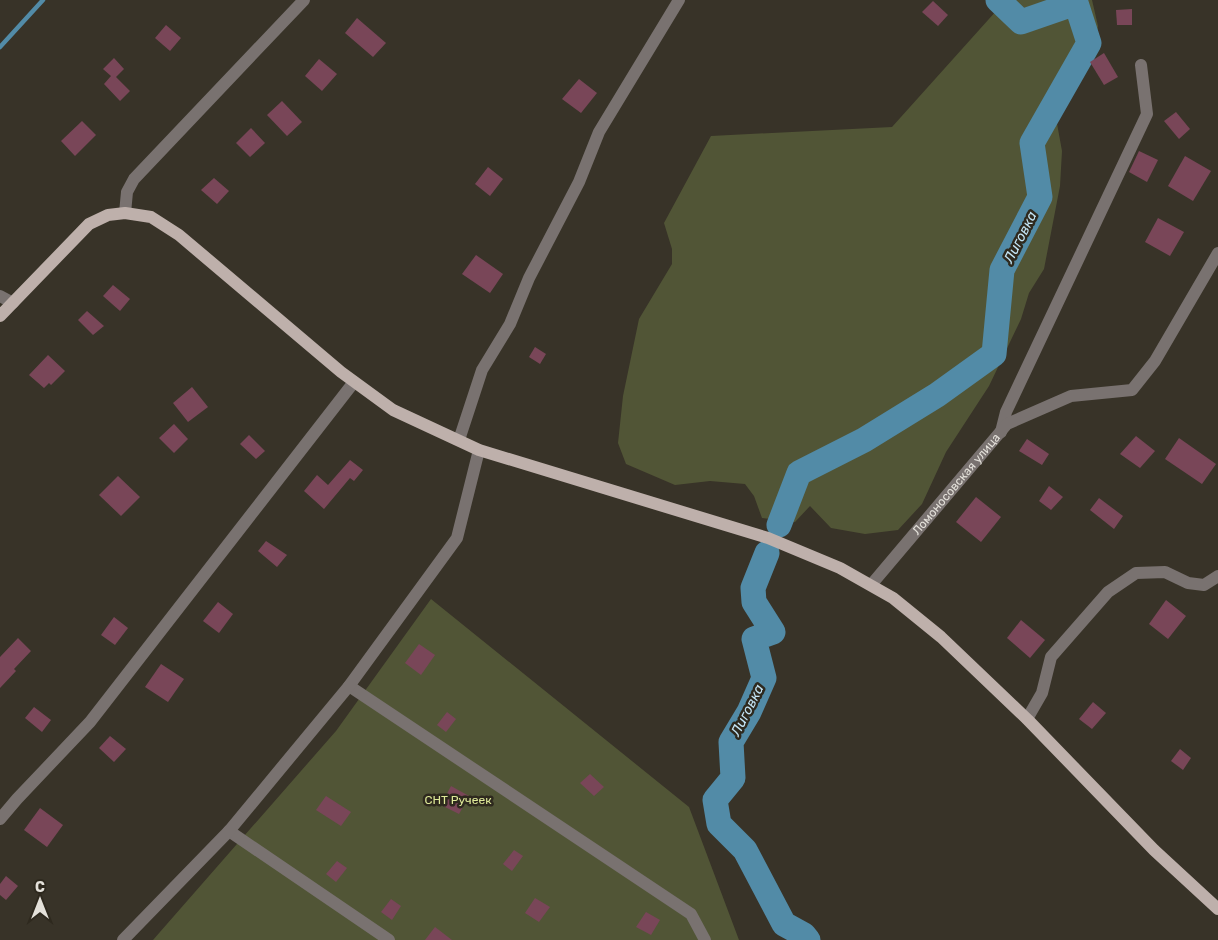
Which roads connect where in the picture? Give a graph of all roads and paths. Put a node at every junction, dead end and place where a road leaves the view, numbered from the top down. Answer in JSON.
{"nodes":[{"id":1,"x":304,"y":0,"type":"edge"},
{"id":2,"x":678,"y":0,"type":"edge"},
{"id":3,"x":1141,"y":65,"type":"dead end"},
{"id":4,"x":125,"y":212,"type":"junction"},
{"id":5,"x":1218,"y":253,"type":"edge"},
{"id":6,"x":0,"y":296,"type":"edge"},
{"id":7,"x":13,"y":303,"type":"junction"},
{"id":8,"x":0,"y":316,"type":"edge"},
{"id":9,"x":354,"y":382,"type":"junction"},
{"id":10,"x":1000,"y":432,"type":"junction"},
{"id":11,"x":459,"y":440,"type":"junction"},
{"id":12,"x":479,"y":450,"type":"junction"},
{"id":13,"x":1218,"y":576,"type":"edge"},
{"id":14,"x":871,"y":585,"type":"junction"},
{"id":15,"x":349,"y":686,"type":"junction"},
{"id":16,"x":1026,"y":719,"type":"junction"},
{"id":17,"x":0,"y":819,"type":"edge"},
{"id":18,"x":228,"y":831,"type":"junction"},
{"id":19,"x":1218,"y":909,"type":"edge"},
{"id":20,"x":123,"y":940,"type":"edge"},
{"id":21,"x":389,"y":940,"type":"edge"},
{"id":22,"x":705,"y":940,"type":"edge"}],
"edges":[{"from":1,"to":4,"type":"street"},
{"from":2,"to":11,"type":"street"},
{"from":3,"to":10,"type":"street"},
{"from":4,"to":7,"type":"main road"},
{"from":4,"to":9,"type":"main road"},
{"from":5,"to":10,"type":"street","name":"Ломоносовская улица"},
{"from":6,"to":7,"type":"street"},
{"from":7,"to":8,"type":"main road"},
{"from":9,"to":11,"type":"main road"},
{"from":9,"to":17,"type":"street"},
{"from":10,"to":14,"type":"street","name":"Ломоносовская улица"},
{"from":11,"to":12,"type":"main road"},
{"from":12,"to":14,"type":"main road"},
{"from":12,"to":15,"type":"street"},
{"from":13,"to":16,"type":"street"},
{"from":14,"to":16,"type":"main road"},
{"from":15,"to":18,"type":"street"},
{"from":15,"to":22,"type":"street"},
{"from":16,"to":19,"type":"main road"},
{"from":18,"to":20,"type":"street"},
{"from":18,"to":21,"type":"street"}]}
